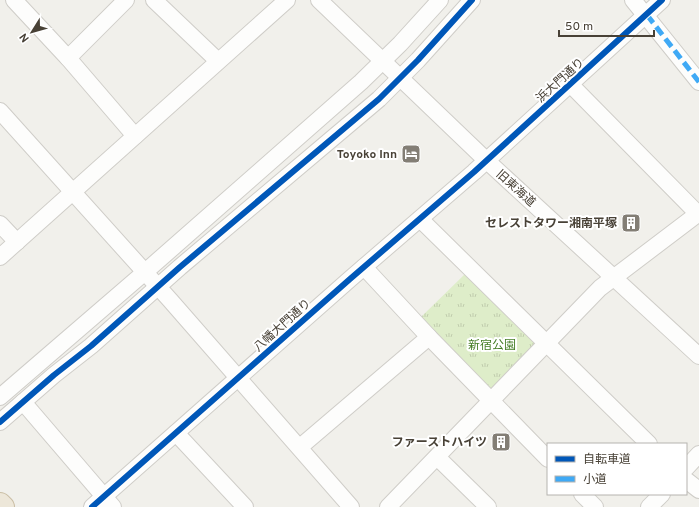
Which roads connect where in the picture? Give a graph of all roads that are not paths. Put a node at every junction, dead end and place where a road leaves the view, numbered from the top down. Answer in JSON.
{"nodes":[{"id":1,"x":14,"y":0,"type":"edge"},
{"id":2,"x":126,"y":0,"type":"edge"},
{"id":3,"x":154,"y":0,"type":"edge"},
{"id":4,"x":287,"y":0,"type":"edge"},
{"id":5,"x":319,"y":0,"type":"edge"},
{"id":6,"x":440,"y":0,"type":"edge"},
{"id":7,"x":472,"y":0,"type":"edge"},
{"id":8,"x":633,"y":0,"type":"edge"},
{"id":9,"x":662,"y":0,"type":"edge"},
{"id":10,"x":647,"y":15,"type":"junction"},
{"id":11,"x":68,"y":58,"type":"junction"},
{"id":12,"x":218,"y":60,"type":"junction"},
{"id":13,"x":383,"y":61,"type":"junction"},
{"id":14,"x":401,"y":78,"type":"junction"},
{"id":15,"x":699,"y":82,"type":"edge"},
{"id":16,"x":571,"y":85,"type":"junction"},
{"id":17,"x":0,"y":111,"type":"edge"},
{"id":18,"x":135,"y":136,"type":"junction"},
{"id":19,"x":487,"y":161,"type":"junction"},
{"id":20,"x":74,"y":192,"type":"junction"},
{"id":21,"x":699,"y":214,"type":"edge"},
{"id":22,"x":420,"y":219,"type":"junction"},
{"id":23,"x":0,"y":224,"type":"edge"},
{"id":24,"x":17,"y":242,"type":"junction"},
{"id":25,"x":0,"y":257,"type":"edge"},
{"id":26,"x":364,"y":267,"type":"junction"},
{"id":27,"x":145,"y":272,"type":"junction"},
{"id":28,"x":615,"y":277,"type":"junction"},
{"id":29,"x":158,"y":287,"type":"junction"},
{"id":30,"x":429,"y":337,"type":"junction"},
{"id":31,"x":546,"y":344,"type":"junction"},
{"id":32,"x":699,"y":356,"type":"edge"},
{"id":33,"x":238,"y":378,"type":"junction"},
{"id":34,"x":3,"y":388,"type":"edge"},
{"id":35,"x":491,"y":401,"type":"junction"},
{"id":36,"x":23,"y":402,"type":"junction"},
{"id":37,"x":0,"y":422,"type":"edge"},
{"id":38,"x":176,"y":434,"type":"junction"},
{"id":39,"x":648,"y":443,"type":"edge"},
{"id":40,"x":300,"y":447,"type":"junction"},
{"id":41,"x":699,"y":454,"type":"edge"},
{"id":42,"x":437,"y":457,"type":"junction"},
{"id":43,"x":547,"y":458,"type":"edge"},
{"id":44,"x":687,"y":467,"type":"edge"},
{"id":45,"x":687,"y":481,"type":"edge"},
{"id":46,"x":699,"y":490,"type":"edge"},
{"id":47,"x":583,"y":495,"type":"edge"},
{"id":48,"x":661,"y":495,"type":"edge"},
{"id":49,"x":0,"y":504,"type":"edge"},
{"id":50,"x":103,"y":504,"type":"edge"},
{"id":51,"x":3,"y":507,"type":"edge"},
{"id":52,"x":245,"y":507,"type":"edge"},
{"id":53,"x":351,"y":507,"type":"edge"},
{"id":54,"x":388,"y":507,"type":"edge"},
{"id":55,"x":488,"y":507,"type":"edge"},
{"id":56,"x":595,"y":507,"type":"edge"},
{"id":57,"x":649,"y":507,"type":"edge"}],
"edges":[{"from":1,"to":11,"type":"street"},
{"from":2,"to":11,"type":"street"},
{"from":3,"to":12,"type":"street"},
{"from":4,"to":12,"type":"street"},
{"from":5,"to":13,"type":"street","name":"旧東海道"},
{"from":6,"to":13,"type":"street"},
{"from":7,"to":14,"type":"street"},
{"from":8,"to":10,"type":"street"},
{"from":9,"to":10,"type":"street","name":"浜大門通り"},
{"from":10,"to":15,"type":"street"},
{"from":10,"to":16,"type":"street","name":"浜大門通り"},
{"from":11,"to":18,"type":"street"},
{"from":12,"to":18,"type":"street"},
{"from":13,"to":14,"type":"street","name":"旧東海道"},
{"from":13,"to":27,"type":"street"},
{"from":14,"to":19,"type":"street","name":"旧東海道"},
{"from":14,"to":29,"type":"street"},
{"from":16,"to":19,"type":"street","name":"浜大門通り"},
{"from":16,"to":21,"type":"street"},
{"from":17,"to":20,"type":"street"},
{"from":18,"to":20,"type":"street"},
{"from":19,"to":22,"type":"street","name":"八幡大門通り"},
{"from":19,"to":28,"type":"street","name":"旧東海道"},
{"from":20,"to":24,"type":"street"},
{"from":20,"to":27,"type":"street"},
{"from":21,"to":28,"type":"street"},
{"from":22,"to":26,"type":"street","name":"八幡大門通り"},
{"from":22,"to":31,"type":"street"},
{"from":23,"to":24,"type":"street"},
{"from":24,"to":25,"type":"street"},
{"from":26,"to":30,"type":"street"},
{"from":26,"to":33,"type":"street","name":"八幡大門通り"},
{"from":27,"to":29,"type":"street"},
{"from":27,"to":34,"type":"street"},
{"from":28,"to":31,"type":"street"},
{"from":28,"to":32,"type":"street","name":"旧東海道"},
{"from":29,"to":33,"type":"street"},
{"from":29,"to":36,"type":"street"},
{"from":30,"to":35,"type":"street"},
{"from":30,"to":40,"type":"street"},
{"from":31,"to":35,"type":"street"},
{"from":31,"to":39,"type":"street"},
{"from":33,"to":38,"type":"street","name":"八幡大門通り"},
{"from":33,"to":40,"type":"street"},
{"from":35,"to":42,"type":"street"},
{"from":35,"to":43,"type":"street"},
{"from":36,"to":37,"type":"street"},
{"from":36,"to":50,"type":"street"},
{"from":38,"to":50,"type":"street","name":"八幡大門通り"},
{"from":38,"to":52,"type":"street"},
{"from":40,"to":53,"type":"street"},
{"from":41,"to":44,"type":"street"},
{"from":42,"to":54,"type":"street"},
{"from":42,"to":55,"type":"street"},
{"from":45,"to":46,"type":"street"},
{"from":47,"to":56,"type":"street"},
{"from":48,"to":57,"type":"street"},
{"from":49,"to":51,"type":"highway"}]}
